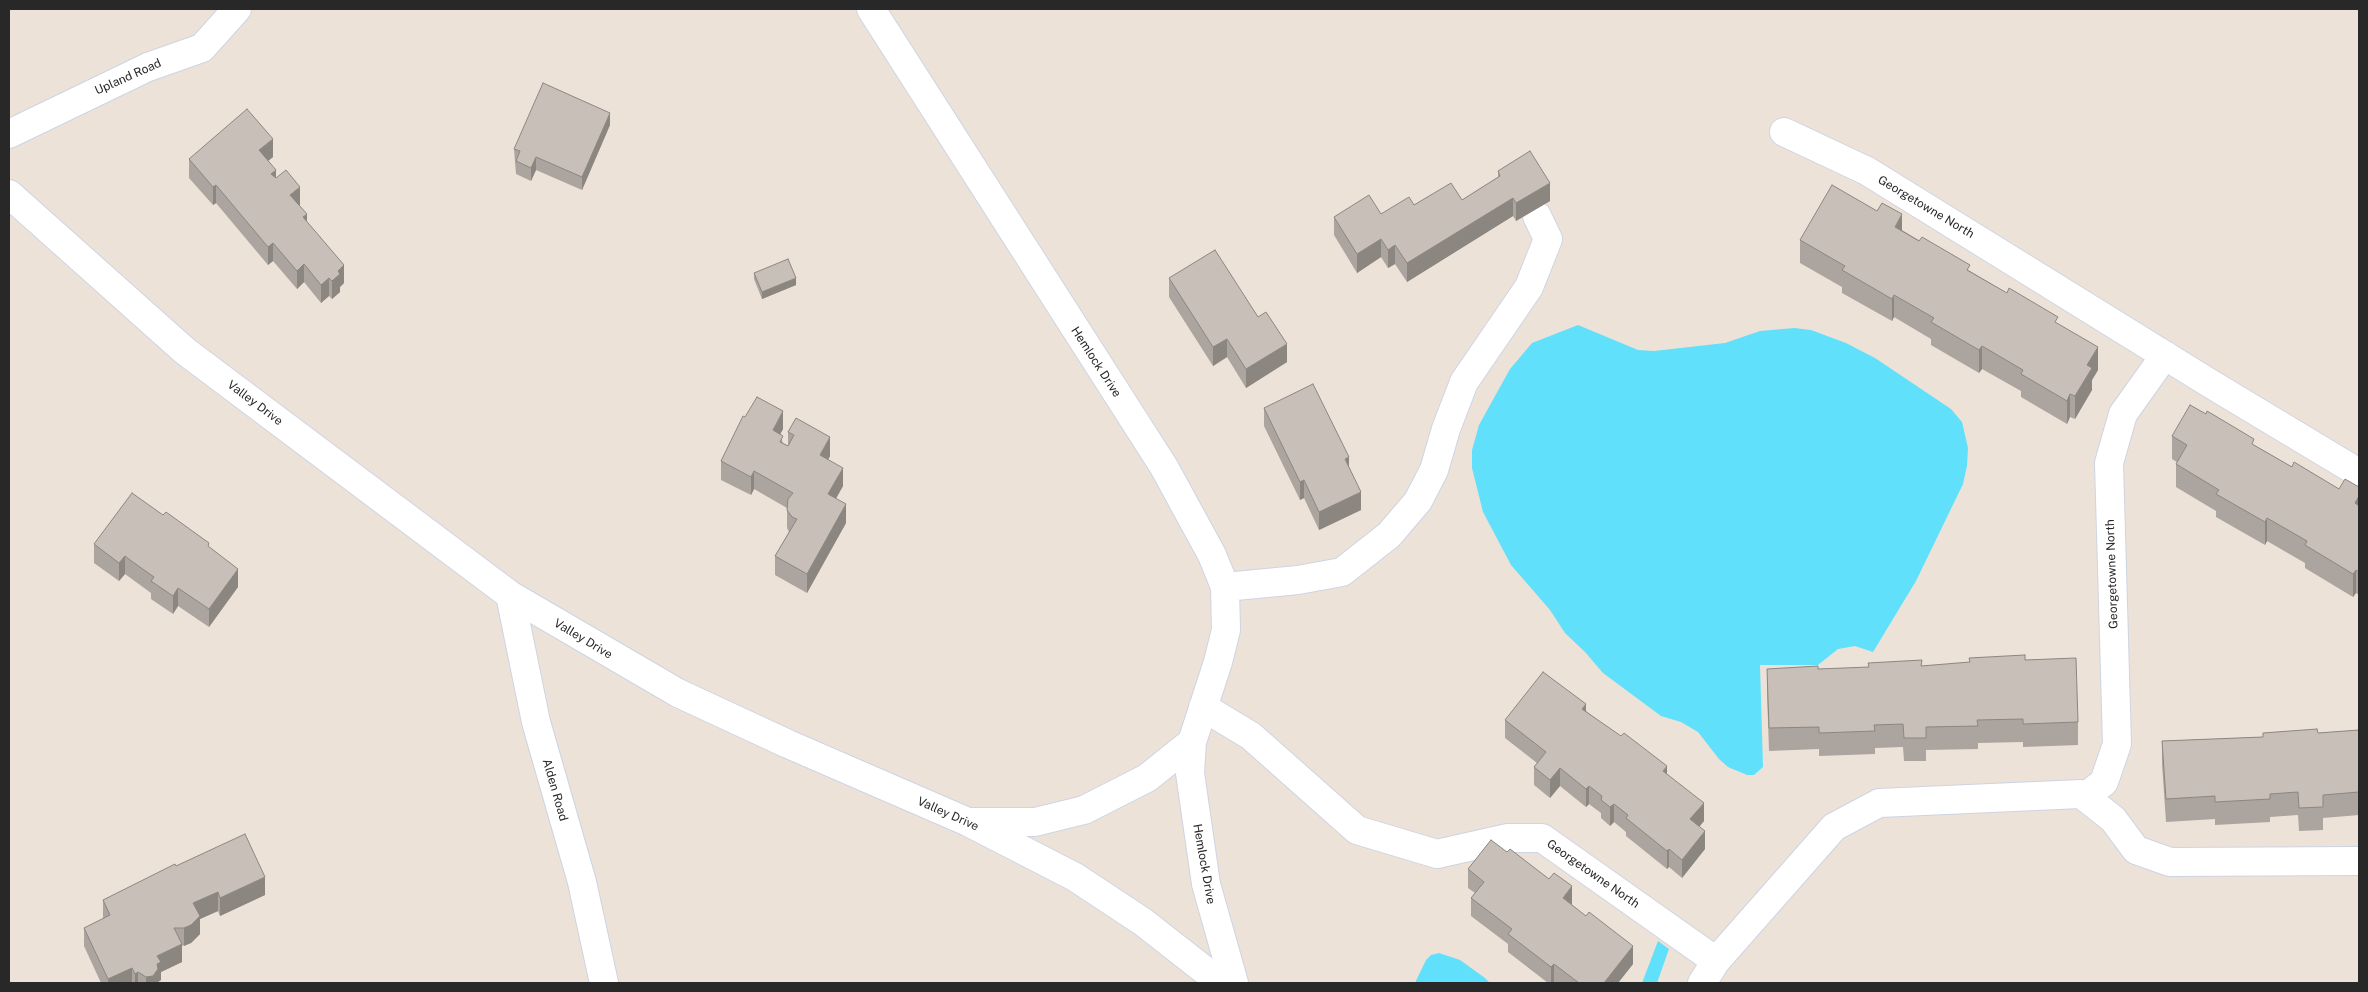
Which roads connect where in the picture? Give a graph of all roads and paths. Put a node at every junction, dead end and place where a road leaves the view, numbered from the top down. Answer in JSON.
{"nodes":[{"id":1,"x":238,"y":9,"type":"edge"},
{"id":2,"x":870,"y":9,"type":"edge"},
{"id":3,"x":1784,"y":132,"type":"dead end"},
{"id":4,"x":9,"y":134,"type":"edge"},
{"id":5,"x":9,"y":194,"type":"edge"},
{"id":6,"x":1537,"y":216,"type":"edge"},
{"id":7,"x":2165,"y":355,"type":"junction"},
{"id":8,"x":2359,"y":473,"type":"edge"},
{"id":9,"x":1226,"y":587,"type":"junction"},
{"id":10,"x":510,"y":595,"type":"junction"},
{"id":11,"x":1203,"y":707,"type":"junction"},
{"id":12,"x":1192,"y":742,"type":"junction"},
{"id":13,"x":2085,"y":797,"type":"junction"},
{"id":14,"x":968,"y":822,"type":"junction"},
{"id":15,"x":2359,"y":861,"type":"edge"},
{"id":16,"x":1716,"y":960,"type":"junction"},
{"id":17,"x":604,"y":983,"type":"edge"},
{"id":18,"x":1221,"y":983,"type":"edge"},
{"id":19,"x":1234,"y":983,"type":"edge"},
{"id":20,"x":1702,"y":983,"type":"edge"}],
"edges":[{"from":1,"to":4,"type":"street","name":"Upland Road"},
{"from":2,"to":9,"type":"street","name":"Hemlock Drive"},
{"from":3,"to":7,"type":"street","name":"Georgetowne North"},
{"from":5,"to":10,"type":"street","name":"Valley Drive"},
{"from":6,"to":9,"type":"street"},
{"from":7,"to":8,"type":"street","name":"Georgetowne North"},
{"from":7,"to":13,"type":"street","name":"Georgetowne North"},
{"from":9,"to":11,"type":"street","name":"Hemlock Drive"},
{"from":10,"to":14,"type":"street","name":"Valley Drive"},
{"from":10,"to":17,"type":"street","name":"Alden Road"},
{"from":11,"to":12,"type":"street","name":"Hemlock Drive"},
{"from":11,"to":16,"type":"street","name":"Georgetowne North"},
{"from":12,"to":14,"type":"street"},
{"from":12,"to":19,"type":"street","name":"Hemlock Drive"},
{"from":13,"to":15,"type":"street"},
{"from":13,"to":16,"type":"street"},
{"from":14,"to":18,"type":"street","name":"Valley Drive"},
{"from":16,"to":20,"type":"street"}]}
